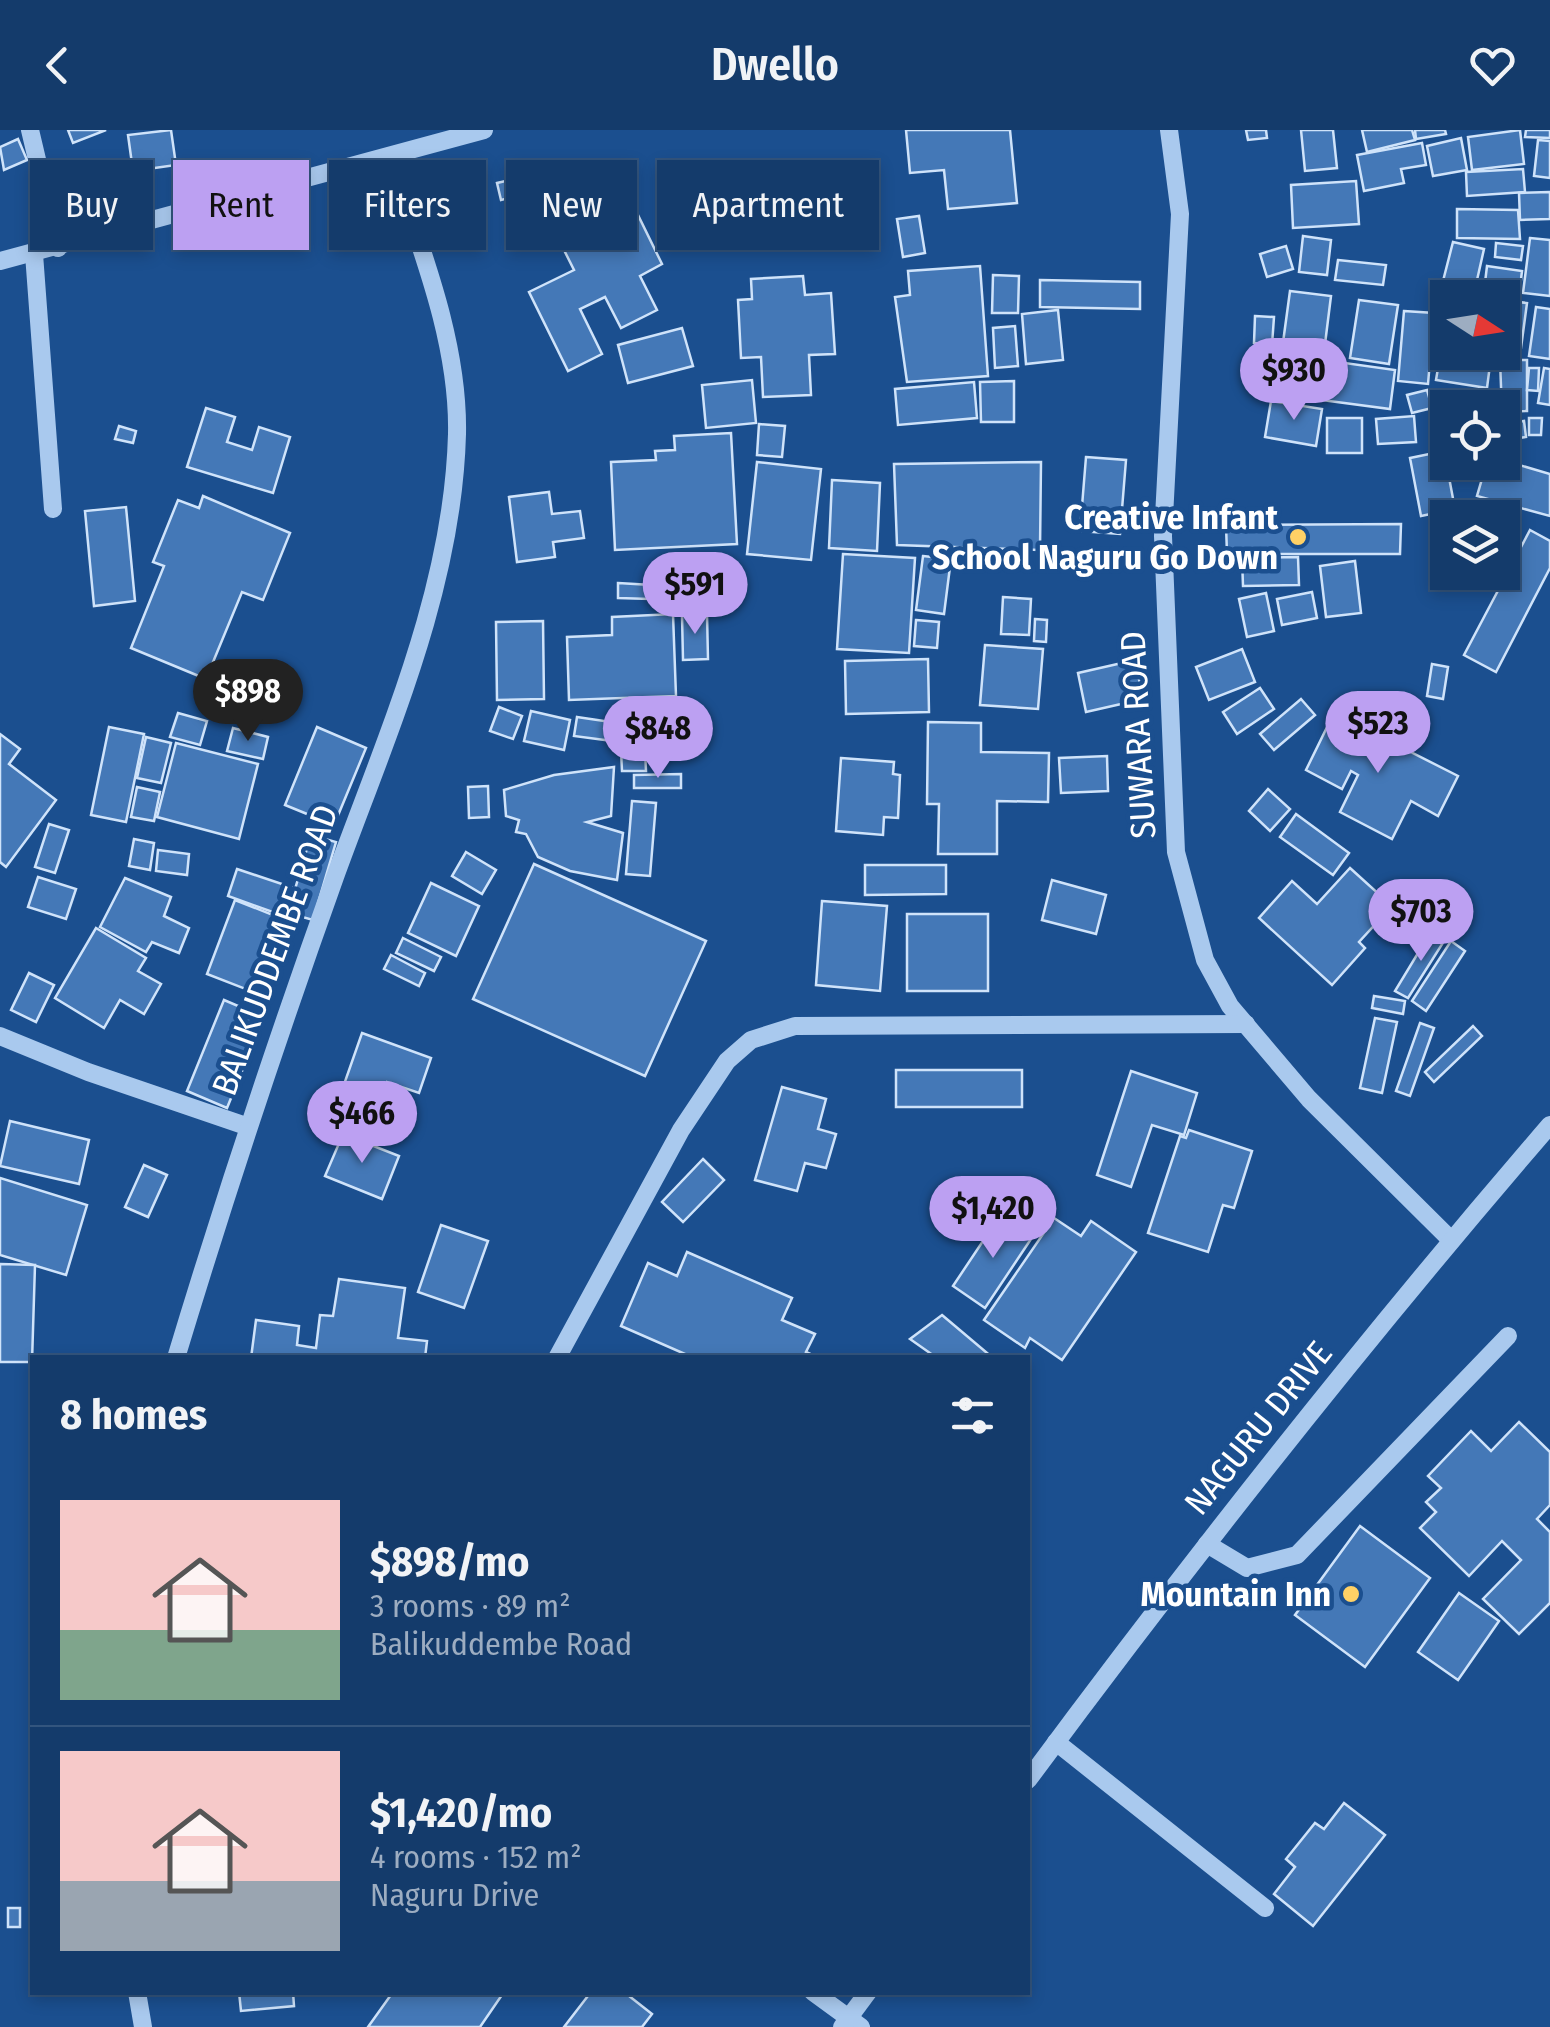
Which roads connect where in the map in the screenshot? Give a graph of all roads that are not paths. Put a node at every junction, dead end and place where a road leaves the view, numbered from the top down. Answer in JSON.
{"nodes":[{"id":1,"x":30,"y":130,"type":"edge"},
{"id":2,"x":484,"y":130,"type":"edge"},
{"id":3,"x":1169,"y":130,"type":"edge"},
{"id":4,"x":390,"y":156,"type":"junction"},
{"id":5,"x":37,"y":160,"type":"edge"},
{"id":6,"x":153,"y":222,"type":"edge"},
{"id":7,"x":50,"y":250,"type":"edge"},
{"id":8,"x":34,"y":254,"type":"junction"},
{"id":9,"x":0,"y":261,"type":"edge"},
{"id":10,"x":54,"y":509,"type":"dead end"},
{"id":11,"x":1246,"y":1024,"type":"junction"},
{"id":12,"x":0,"y":1036,"type":"edge"},
{"id":13,"x":1550,"y":1125,"type":"edge"},
{"id":14,"x":246,"y":1126,"type":"junction"},
{"id":15,"x":1451,"y":1240,"type":"junction"},
{"id":16,"x":1508,"y":1336,"type":"dead end"},
{"id":17,"x":177,"y":1355,"type":"edge"},
{"id":18,"x":560,"y":1355,"type":"edge"},
{"id":19,"x":1207,"y":1544,"type":"junction"},
{"id":20,"x":1056,"y":1742,"type":"junction"},
{"id":21,"x":1030,"y":1777,"type":"edge"},
{"id":22,"x":1265,"y":1908,"type":"dead end"},
{"id":23,"x":138,"y":1995,"type":"edge"},
{"id":24,"x":816,"y":1995,"type":"edge"},
{"id":25,"x":866,"y":1995,"type":"edge"},
{"id":26,"x":850,"y":2024,"type":"edge"},
{"id":27,"x":143,"y":2027,"type":"edge"}],
"edges":[{"from":1,"to":5,"type":"street"},
{"from":2,"to":4,"type":"street"},
{"from":3,"to":11,"type":"street","name":"SUWARA ROAD"},
{"from":4,"to":6,"type":"street"},
{"from":4,"to":14,"type":"street","name":"BALIKUDDEMBE ROAD"},
{"from":7,"to":8,"type":"street"},
{"from":8,"to":9,"type":"street"},
{"from":8,"to":10,"type":"street"},
{"from":11,"to":15,"type":"street","name":"SUWARA ROAD"},
{"from":11,"to":18,"type":"street"},
{"from":12,"to":14,"type":"street"},
{"from":13,"to":15,"type":"street","name":"NAGURU DRIVE"},
{"from":14,"to":17,"type":"street","name":"BALIKUDDEMBE ROAD"},
{"from":15,"to":19,"type":"street","name":"NAGURU DRIVE"},
{"from":16,"to":19,"type":"street"},
{"from":19,"to":20,"type":"street","name":"NAGURU DRIVE"},
{"from":20,"to":21,"type":"street","name":"NAGURU DRIVE"},
{"from":20,"to":22,"type":"street"},
{"from":23,"to":27,"type":"street"},
{"from":24,"to":26,"type":"street"},
{"from":25,"to":26,"type":"street"}]}
